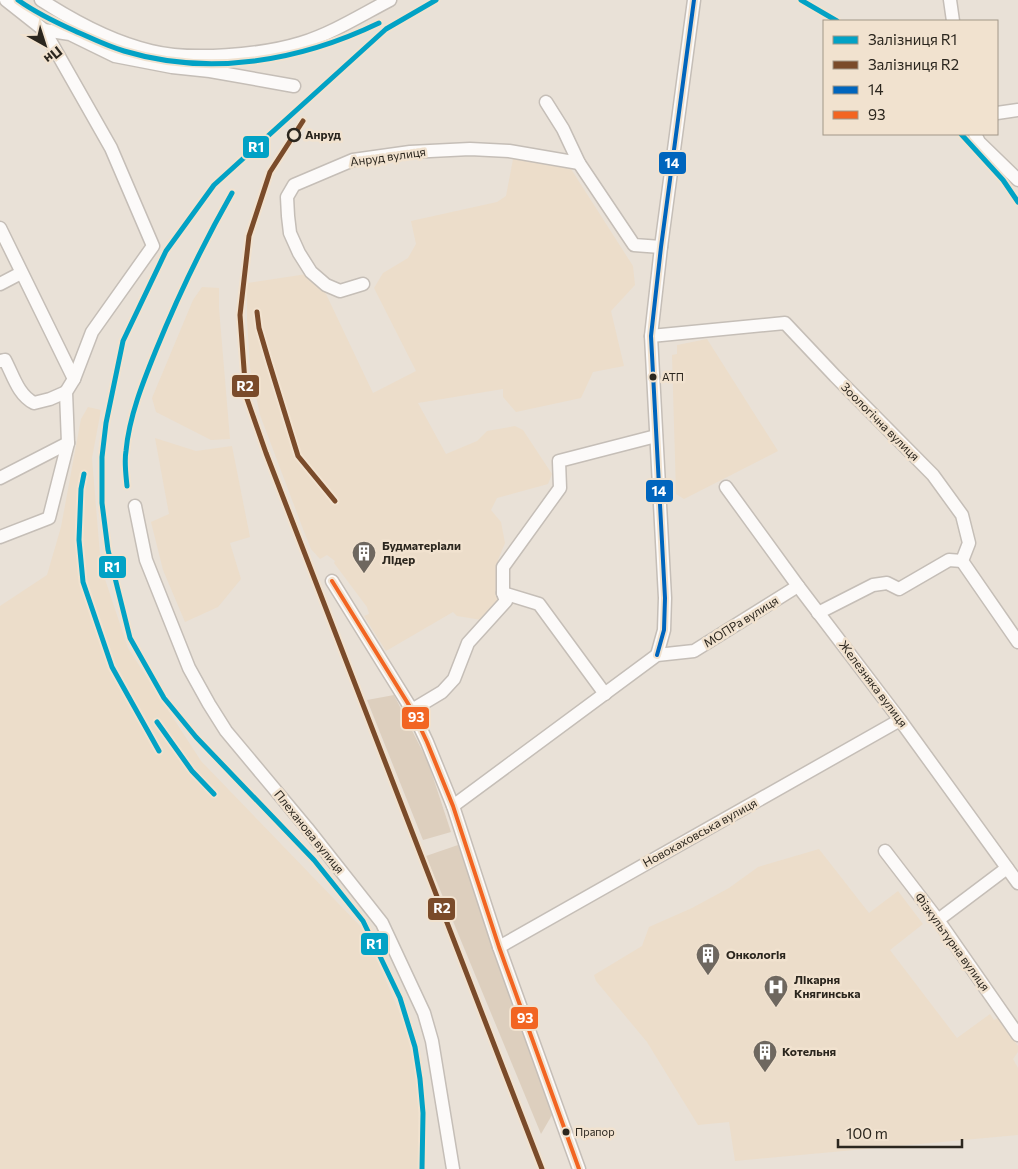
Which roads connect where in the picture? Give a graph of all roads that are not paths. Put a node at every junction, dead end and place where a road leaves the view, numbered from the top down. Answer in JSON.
{"nodes":[{"id":1,"x":6,"y":0,"type":"edge"},
{"id":2,"x":41,"y":0,"type":"edge"},
{"id":3,"x":390,"y":0,"type":"edge"},
{"id":4,"x":694,"y":0,"type":"edge"},
{"id":5,"x":950,"y":0,"type":"edge"},
{"id":6,"x":953,"y":20,"type":"edge"},
{"id":7,"x":44,"y":30,"type":"junction"},
{"id":8,"x":294,"y":86,"type":"dead end"},
{"id":9,"x":546,"y":102,"type":"dead end"},
{"id":10,"x":1018,"y":110,"type":"edge"},
{"id":11,"x":998,"y":113,"type":"edge"},
{"id":12,"x":976,"y":135,"type":"edge"},
{"id":13,"x":579,"y":163,"type":"junction"},
{"id":14,"x":1018,"y":180,"type":"edge"},
{"id":15,"x":0,"y":228,"type":"edge"},
{"id":16,"x":661,"y":247,"type":"junction"},
{"id":17,"x":21,"y":273,"type":"junction"},
{"id":18,"x":0,"y":284,"type":"edge"},
{"id":19,"x":363,"y":284,"type":"dead end"},
{"id":20,"x":651,"y":336,"type":"junction"},
{"id":21,"x":0,"y":361,"type":"edge"},
{"id":22,"x":74,"y":379,"type":"junction"},
{"id":23,"x":66,"y":392,"type":"junction"},
{"id":24,"x":656,"y":436,"type":"junction"},
{"id":25,"x":68,"y":443,"type":"junction"},
{"id":26,"x":0,"y":478,"type":"edge"},
{"id":27,"x":726,"y":487,"type":"dead end"},
{"id":28,"x":135,"y":506,"type":"dead end"},
{"id":29,"x":0,"y":537,"type":"edge"},
{"id":30,"x":962,"y":560,"type":"junction"},
{"id":31,"x":332,"y":581,"type":"dead end"},
{"id":32,"x":798,"y":586,"type":"junction"},
{"id":33,"x":503,"y":593,"type":"junction"},
{"id":34,"x":818,"y":613,"type":"junction"},
{"id":35,"x":1016,"y":637,"type":"edge"},
{"id":36,"x":657,"y":655,"type":"junction"},
{"id":37,"x":605,"y":694,"type":"junction"},
{"id":38,"x":412,"y":710,"type":"junction"},
{"id":39,"x":900,"y":720,"type":"junction"},
{"id":40,"x":453,"y":806,"type":"junction"},
{"id":41,"x":885,"y":851,"type":"dead end"},
{"id":42,"x":1007,"y":868,"type":"junction"},
{"id":43,"x":1018,"y":883,"type":"edge"},
{"id":44,"x":938,"y":920,"type":"junction"},
{"id":45,"x":499,"y":947,"type":"junction"},
{"id":46,"x":1018,"y":1035,"type":"edge"},
{"id":47,"x":453,"y":1169,"type":"edge"},
{"id":48,"x":580,"y":1169,"type":"edge"}],
"edges":[{"from":1,"to":7,"type":"street"},
{"from":2,"to":3,"type":"street"},
{"from":4,"to":16,"type":"street"},
{"from":5,"to":6,"type":"street"},
{"from":7,"to":8,"type":"street"},
{"from":7,"to":22,"type":"street"},
{"from":9,"to":13,"type":"street"},
{"from":10,"to":11,"type":"street"},
{"from":12,"to":14,"type":"street"},
{"from":13,"to":16,"type":"street"},
{"from":13,"to":19,"type":"street","name":"Анруд вулиця"},
{"from":15,"to":17,"type":"street"},
{"from":16,"to":20,"type":"street"},
{"from":17,"to":18,"type":"street"},
{"from":17,"to":22,"type":"street"},
{"from":20,"to":24,"type":"street"},
{"from":20,"to":30,"type":"street","name":"Зоологічна вулиця"},
{"from":21,"to":23,"type":"street"},
{"from":22,"to":23,"type":"street"},
{"from":23,"to":25,"type":"street"},
{"from":24,"to":33,"type":"street"},
{"from":24,"to":36,"type":"street"},
{"from":25,"to":26,"type":"street"},
{"from":25,"to":29,"type":"street"},
{"from":27,"to":32,"type":"street","name":"Железняка вулиця"},
{"from":28,"to":47,"type":"street","name":"Плеханова вулиця"},
{"from":30,"to":34,"type":"street"},
{"from":30,"to":35,"type":"street"},
{"from":31,"to":38,"type":"street"},
{"from":32,"to":34,"type":"street","name":"Железняка вулиця"},
{"from":32,"to":36,"type":"street","name":"МОПРа вулиця"},
{"from":33,"to":37,"type":"street"},
{"from":33,"to":38,"type":"street"},
{"from":34,"to":39,"type":"street","name":"Железняка вулиця"},
{"from":36,"to":37,"type":"street"},
{"from":37,"to":40,"type":"street"},
{"from":38,"to":40,"type":"street"},
{"from":39,"to":42,"type":"street","name":"Железняка вулиця"},
{"from":39,"to":45,"type":"street","name":"Новокаховська вулиця"},
{"from":40,"to":45,"type":"street"},
{"from":41,"to":44,"type":"street","name":"Фізкультурна вулиця"},
{"from":42,"to":43,"type":"street","name":"Железняка вулиця"},
{"from":42,"to":44,"type":"street"},
{"from":44,"to":46,"type":"street","name":"Фізкультурна вулиця"},
{"from":45,"to":48,"type":"street"}]}
